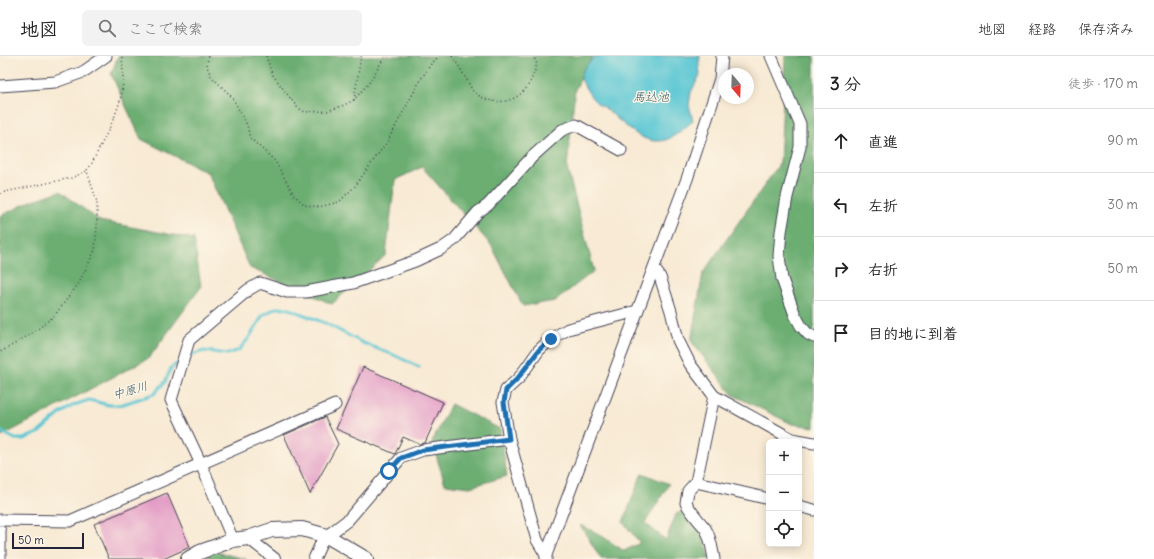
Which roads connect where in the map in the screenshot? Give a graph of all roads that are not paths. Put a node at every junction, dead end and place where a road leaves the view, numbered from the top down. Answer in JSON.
{"nodes":[{"id":1,"x":106,"y":56,"type":"edge"},
{"id":2,"x":722,"y":56,"type":"edge"},
{"id":3,"x":771,"y":56,"type":"edge"},
{"id":4,"x":0,"y":86,"type":"edge"},
{"id":5,"x":621,"y":150,"type":"dead end"},
{"id":6,"x":654,"y":268,"type":"junction"},
{"id":7,"x":637,"y":311,"type":"junction"},
{"id":8,"x":814,"y":337,"type":"edge"},
{"id":9,"x":714,"y":396,"type":"junction"},
{"id":10,"x":335,"y":405,"type":"dead end"},
{"id":11,"x":509,"y":439,"type":"junction"},
{"id":12,"x":814,"y":443,"type":"edge"},
{"id":13,"x":201,"y":464,"type":"junction"},
{"id":14,"x":696,"y":482,"type":"junction"},
{"id":15,"x":766,"y":498,"type":"edge"},
{"id":16,"x":802,"y":507,"type":"edge"},
{"id":17,"x":814,"y":510,"type":"edge"},
{"id":18,"x":0,"y":520,"type":"edge"},
{"id":19,"x":0,"y":531,"type":"edge"},
{"id":20,"x":327,"y":536,"type":"junction"},
{"id":21,"x":248,"y":538,"type":"junction"},
{"id":22,"x":233,"y":540,"type":"junction"},
{"id":23,"x":546,"y":557,"type":"edge"},
{"id":24,"x":0,"y":559,"type":"edge"},
{"id":25,"x":188,"y":559,"type":"edge"},
{"id":26,"x":275,"y":559,"type":"edge"},
{"id":27,"x":314,"y":559,"type":"edge"},
{"id":28,"x":366,"y":559,"type":"edge"},
{"id":29,"x":714,"y":559,"type":"edge"}],
"edges":[{"from":1,"to":4,"type":"street"},
{"from":2,"to":6,"type":"street"},
{"from":3,"to":8,"type":"street"},
{"from":5,"to":13,"type":"street"},
{"from":6,"to":7,"type":"street"},
{"from":6,"to":9,"type":"street"},
{"from":7,"to":11,"type":"street"},
{"from":7,"to":23,"type":"street"},
{"from":9,"to":12,"type":"street"},
{"from":9,"to":14,"type":"street"},
{"from":10,"to":13,"type":"street"},
{"from":11,"to":20,"type":"street"},
{"from":11,"to":23,"type":"street"},
{"from":13,"to":18,"type":"street"},
{"from":13,"to":22,"type":"street"},
{"from":14,"to":15,"type":"street"},
{"from":14,"to":29,"type":"street"},
{"from":16,"to":17,"type":"street"},
{"from":19,"to":24,"type":"street"},
{"from":20,"to":21,"type":"street"},
{"from":20,"to":27,"type":"street"},
{"from":20,"to":28,"type":"street"},
{"from":21,"to":22,"type":"street"},
{"from":21,"to":26,"type":"street"},
{"from":22,"to":25,"type":"street"}]}
